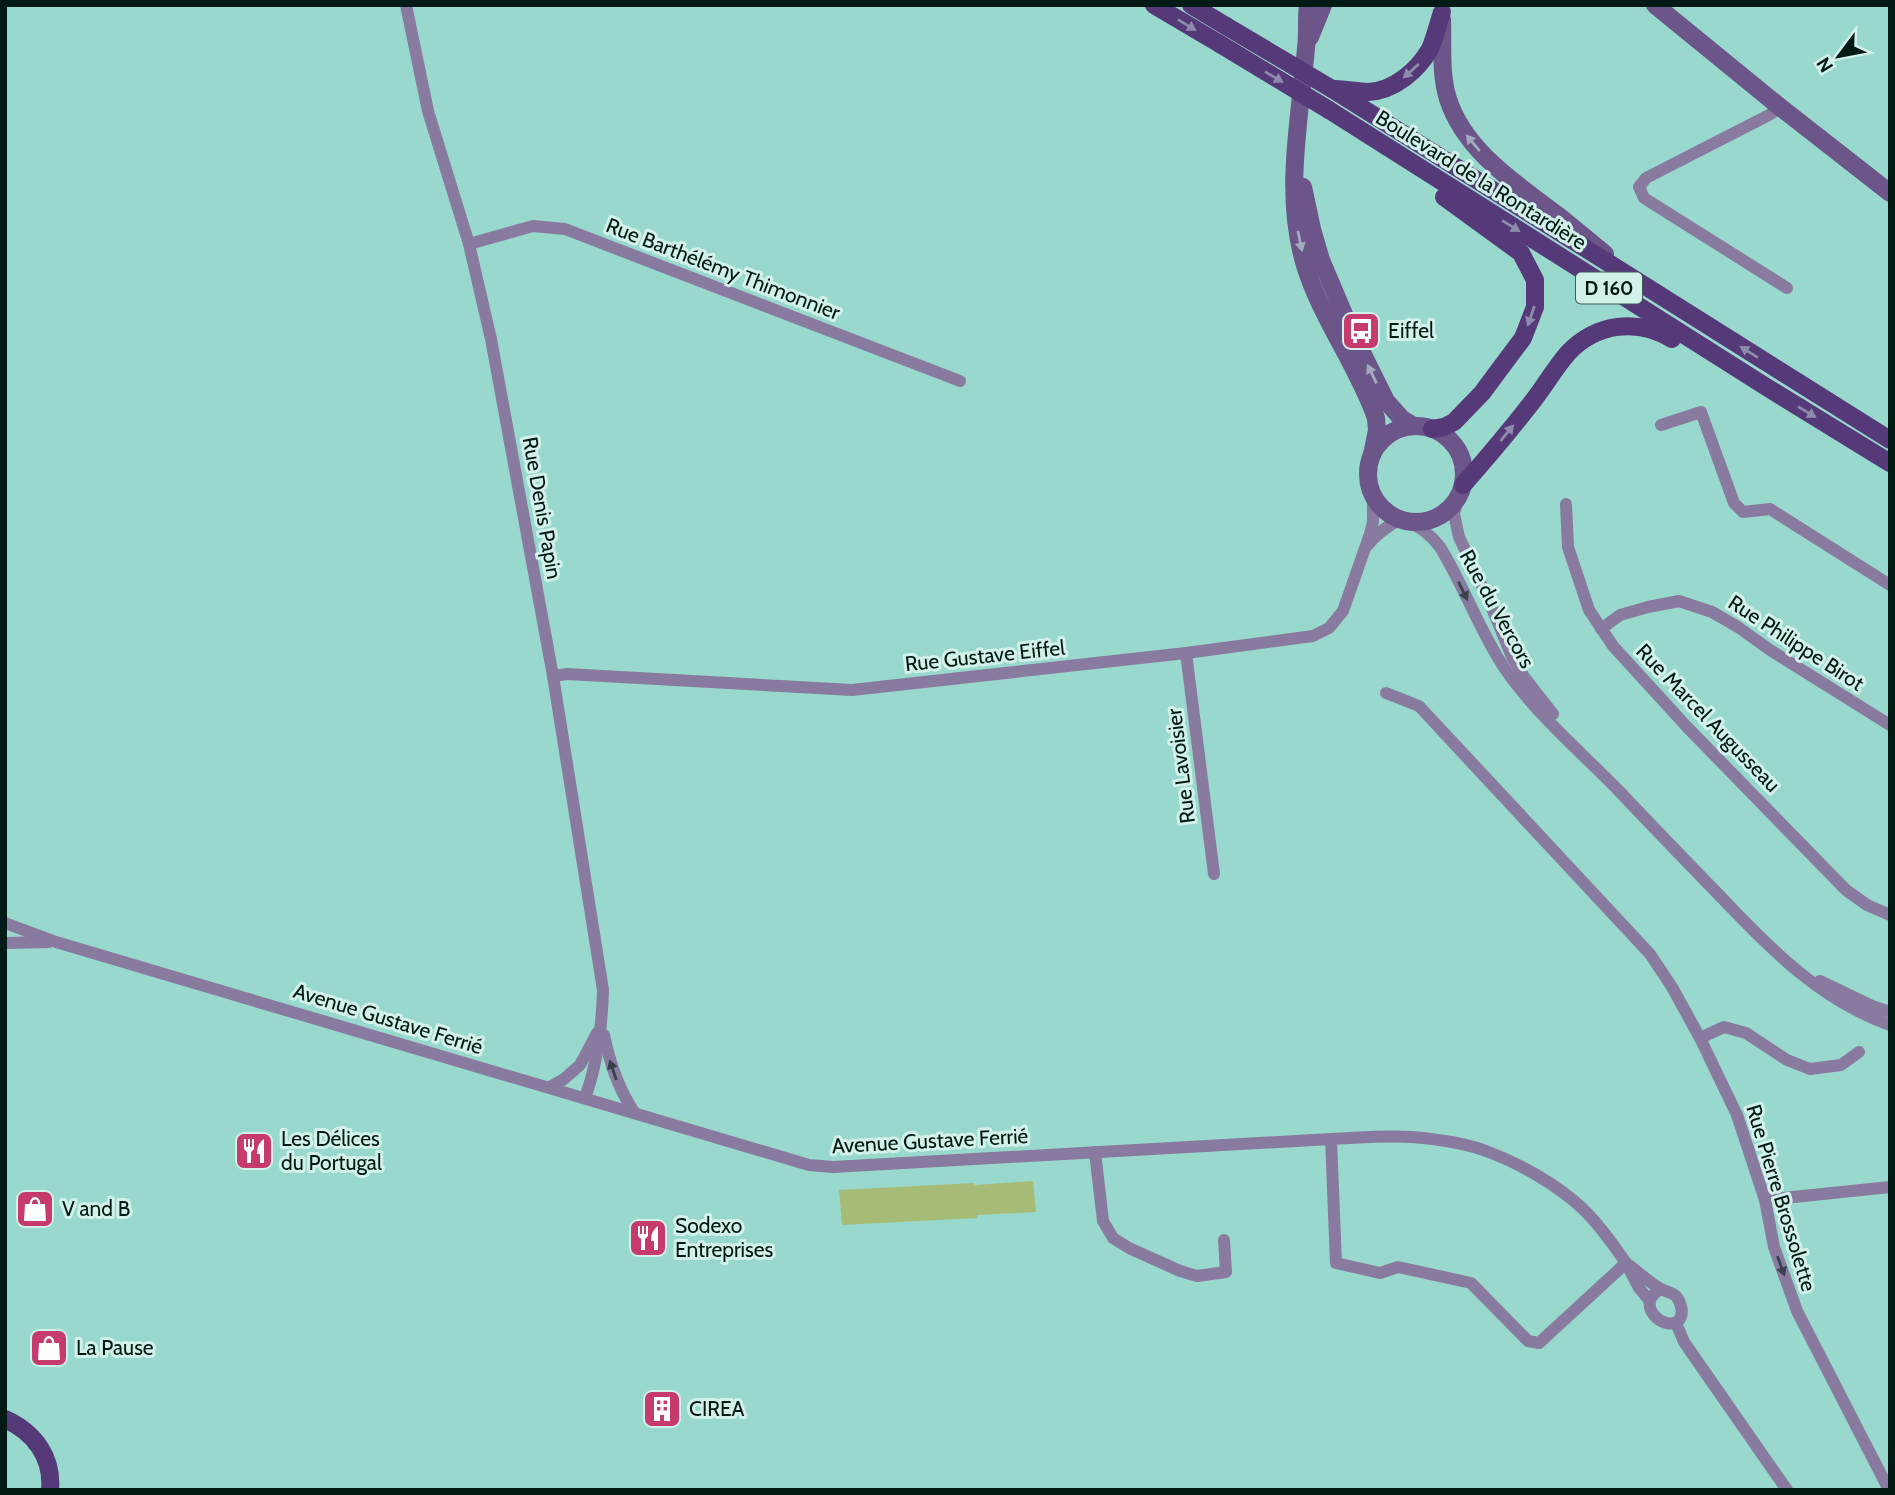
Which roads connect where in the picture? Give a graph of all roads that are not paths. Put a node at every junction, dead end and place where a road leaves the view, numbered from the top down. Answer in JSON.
{"nodes":[{"id":1,"x":406,"y":5,"type":"edge"},
{"id":2,"x":1154,"y":5,"type":"edge"},
{"id":3,"x":1191,"y":5,"type":"edge"},
{"id":4,"x":1308,"y":5,"type":"edge"},
{"id":5,"x":1323,"y":5,"type":"edge"},
{"id":6,"x":1655,"y":5,"type":"edge"},
{"id":7,"x":1442,"y":9,"type":"edge"},
{"id":8,"x":1307,"y":47,"type":"junction"},
{"id":9,"x":1332,"y":89,"type":"junction"},
{"id":10,"x":1780,"y":107,"type":"junction"},
{"id":11,"x":1386,"y":147,"type":"junction"},
{"id":12,"x":1297,"y":149,"type":"junction"},
{"id":13,"x":1890,"y":193,"type":"edge"},
{"id":14,"x":469,"y":244,"type":"junction"},
{"id":15,"x":1637,"y":282,"type":"junction"},
{"id":16,"x":1787,"y":288,"type":"dead end"},
{"id":17,"x":960,"y":381,"type":"dead end"},
{"id":18,"x":1768,"y":388,"type":"junction"},
{"id":19,"x":1661,"y":425,"type":"dead end"},
{"id":20,"x":1414,"y":426,"type":"junction"},
{"id":21,"x":1432,"y":429,"type":"junction"},
{"id":22,"x":1890,"y":440,"type":"edge"},
{"id":23,"x":1372,"y":455,"type":"junction"},
{"id":24,"x":1890,"y":463,"type":"edge"},
{"id":25,"x":1460,"y":491,"type":"junction"},
{"id":26,"x":1373,"y":496,"type":"junction"},
{"id":27,"x":1566,"y":504,"type":"dead end"},
{"id":28,"x":1403,"y":520,"type":"junction"},
{"id":29,"x":1366,"y":548,"type":"junction"},
{"id":30,"x":1890,"y":585,"type":"edge"},
{"id":31,"x":1601,"y":629,"type":"junction"},
{"id":32,"x":1186,"y":653,"type":"junction"},
{"id":33,"x":553,"y":676,"type":"junction"},
{"id":34,"x":1386,"y":693,"type":"dead end"},
{"id":35,"x":1890,"y":725,"type":"edge"},
{"id":36,"x":1609,"y":782,"type":"junction"},
{"id":37,"x":1214,"y":874,"type":"dead end"},
{"id":38,"x":1890,"y":915,"type":"edge"},
{"id":39,"x":5,"y":923,"type":"edge"},
{"id":40,"x":56,"y":942,"type":"junction"},
{"id":41,"x":5,"y":943,"type":"edge"},
{"id":42,"x":1794,"y":969,"type":"junction"},
{"id":43,"x":1890,"y":1012,"type":"edge"},
{"id":44,"x":603,"y":1024,"type":"junction"},
{"id":45,"x":1890,"y":1025,"type":"edge"},
{"id":46,"x":1700,"y":1038,"type":"junction"},
{"id":47,"x":1859,"y":1052,"type":"dead end"},
{"id":48,"x":550,"y":1087,"type":"junction"},
{"id":49,"x":585,"y":1098,"type":"junction"},
{"id":50,"x":634,"y":1112,"type":"junction"},
{"id":51,"x":1331,"y":1139,"type":"junction"},
{"id":52,"x":1095,"y":1152,"type":"junction"},
{"id":53,"x":1890,"y":1187,"type":"edge"},
{"id":54,"x":1765,"y":1200,"type":"junction"},
{"id":55,"x":1224,"y":1240,"type":"dead end"},
{"id":56,"x":1626,"y":1263,"type":"junction"},
{"id":57,"x":1661,"y":1289,"type":"junction"},
{"id":58,"x":1649,"y":1300,"type":"junction"},
{"id":59,"x":1676,"y":1323,"type":"junction"},
{"id":60,"x":5,"y":1408,"type":"edge"},
{"id":61,"x":12,"y":1422,"type":"edge"},
{"id":62,"x":52,"y":1486,"type":"edge"},
{"id":63,"x":1890,"y":1488,"type":"edge"},
{"id":64,"x":1787,"y":1490,"type":"edge"}],
"edges":[{"from":1,"to":14,"type":"street","name":"Rue Denis Papin"},
{"from":2,"to":11,"type":"main road","name":"Boulevard de la Rontardière","number":"D 160","one_way":true,"bridge":true},
{"from":3,"to":9,"type":"main road","name":"Boulevard de la Rontardière","number":"D 160","bridge":true},
{"from":4,"to":8,"type":"street"},
{"from":5,"to":8,"type":"street"},
{"from":6,"to":10,"type":"street"},
{"from":7,"to":9,"type":"main road","one_way":true},
{"from":15,"to":7,"type":"street","one_way":true},
{"from":8,"to":12,"type":"street"},
{"from":9,"to":15,"type":"main road","name":"Boulevard de la Rontardière","number":"D 160"},
{"from":10,"to":13,"type":"street"},
{"from":10,"to":16,"type":"street"},
{"from":11,"to":18,"type":"main road","name":"Boulevard de la Rontardière","number":"D 160","one_way":true},
{"from":11,"to":21,"type":"main road","one_way":true},
{"from":20,"to":12,"type":"street","one_way":true},
{"from":12,"to":23,"type":"street","one_way":true},
{"from":14,"to":17,"type":"street","name":"Rue Barthélémy Thimonnier"},
{"from":14,"to":33,"type":"street","name":"Rue Denis Papin"},
{"from":22,"to":15,"type":"main road","name":"Boulevard de la Rontardière","number":"D 160","one_way":true},
{"from":18,"to":24,"type":"main road","name":"Boulevard de la Rontardière","number":"D 160","one_way":true},
{"from":25,"to":18,"type":"main road","one_way":true},
{"from":19,"to":30,"type":"street"},
{"from":20,"to":21,"type":"street"},
{"from":20,"to":23,"type":"street"},
{"from":21,"to":25,"type":"street"},
{"from":23,"to":26,"type":"street"},
{"from":25,"to":28,"type":"street"},
{"from":25,"to":36,"type":"street","name":"Rue du Vercors"},
{"from":26,"to":28,"type":"street"},
{"from":26,"to":29,"type":"street","name":"Rue Gustave Eiffel"},
{"from":27,"to":31,"type":"street","name":"Rue Marcel Augusseau"},
{"from":28,"to":29,"type":"street","name":"Rue Gustave Eiffel"},
{"from":28,"to":36,"type":"street","name":"Rue du Vercors","one_way":true},
{"from":29,"to":32,"type":"street","name":"Rue Gustave Eiffel"},
{"from":31,"to":35,"type":"street","name":"Rue Philippe Birot"},
{"from":31,"to":38,"type":"street","name":"Rue Marcel Augusseau"},
{"from":32,"to":33,"type":"street","name":"Rue Gustave Eiffel"},
{"from":32,"to":37,"type":"street","name":"Rue Lavoisier"},
{"from":33,"to":44,"type":"street","name":"Rue Denis Papin"},
{"from":34,"to":46,"type":"street","name":"Rue Pierre Brossolette"},
{"from":36,"to":42,"type":"street","name":"Rue du Vercors"},
{"from":39,"to":40,"type":"street","name":"Avenue Gustave Ferrié"},
{"from":40,"to":41,"type":"street","name":"Avenue Gustave Ferrié"},
{"from":40,"to":48,"type":"street","name":"Avenue Gustave Ferrié"},
{"from":42,"to":43,"type":"street","name":"Rue du Vercors"},
{"from":42,"to":45,"type":"street","name":"Rue du Vercors"},
{"from":44,"to":48,"type":"street","name":"Rue Denis Papin"},
{"from":44,"to":49,"type":"street","name":"Rue Denis Papin"},
{"from":50,"to":44,"type":"street","name":"Rue Denis Papin","one_way":true},
{"from":46,"to":47,"type":"street"},
{"from":46,"to":54,"type":"street","name":"Rue Pierre Brossolette"},
{"from":48,"to":49,"type":"street","name":"Avenue Gustave Ferrié"},
{"from":49,"to":50,"type":"street","name":"Avenue Gustave Ferrié"},
{"from":50,"to":52,"type":"street","name":"Avenue Gustave Ferrié"},
{"from":51,"to":52,"type":"street","name":"Avenue Gustave Ferrié"},
{"from":51,"to":56,"type":"street","name":"Avenue Gustave Ferrié"},
{"from":51,"to":56,"type":"street"},
{"from":52,"to":55,"type":"street"},
{"from":53,"to":54,"type":"street"},
{"from":54,"to":63,"type":"street","name":"Rue Pierre Brossolette","one_way":true},
{"from":56,"to":57,"type":"street","name":"Avenue Gustave Ferrié"},
{"from":56,"to":58,"type":"street","name":"Avenue Gustave Ferrié"},
{"from":57,"to":58,"type":"street"},
{"from":57,"to":59,"type":"street"},
{"from":58,"to":59,"type":"street"},
{"from":59,"to":64,"type":"street"},
{"from":60,"to":61,"type":"street"},
{"from":61,"to":62,"type":"main road"}]}
